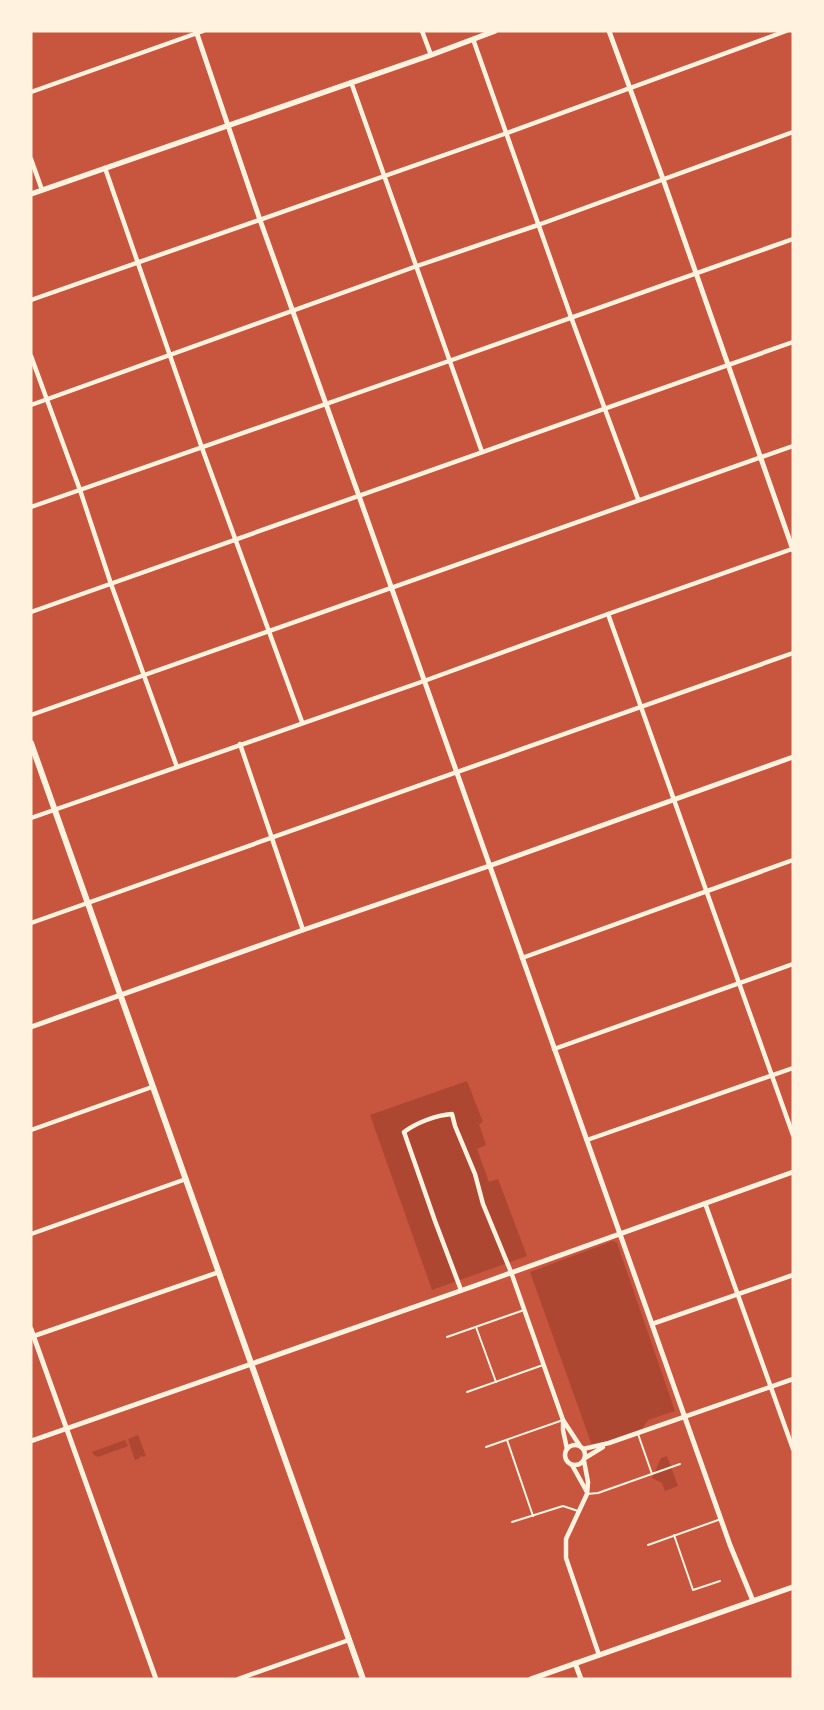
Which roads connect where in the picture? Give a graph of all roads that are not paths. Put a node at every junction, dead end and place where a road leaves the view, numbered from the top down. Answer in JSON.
{"nodes":[{"id":1,"x":203,"y":31,"type":"edge"},
{"id":2,"x":422,"y":31,"type":"edge"},
{"id":3,"x":495,"y":31,"type":"edge"},
{"id":4,"x":609,"y":31,"type":"edge"},
{"id":5,"x":786,"y":31,"type":"edge"},
{"id":6,"x":196,"y":32,"type":"edge"},
{"id":7,"x":473,"y":39,"type":"junction"},
{"id":8,"x":431,"y":55,"type":"junction"},
{"id":9,"x":351,"y":82,"type":"junction"},
{"id":10,"x":630,"y":89,"type":"junction"},
{"id":11,"x":31,"y":92,"type":"edge"},
{"id":12,"x":227,"y":126,"type":"junction"},
{"id":13,"x":793,"y":132,"type":"edge"},
{"id":14,"x":507,"y":133,"type":"junction"},
{"id":15,"x":31,"y":159,"type":"edge"},
{"id":16,"x":105,"y":168,"type":"junction"},
{"id":17,"x":385,"y":176,"type":"junction"},
{"id":18,"x":663,"y":179,"type":"junction"},
{"id":19,"x":42,"y":190,"type":"junction"},
{"id":20,"x":31,"y":194,"type":"edge"},
{"id":21,"x":260,"y":220,"type":"junction"},
{"id":22,"x":538,"y":225,"type":"junction"},
{"id":23,"x":793,"y":239,"type":"edge"},
{"id":24,"x":137,"y":263,"type":"junction"},
{"id":25,"x":417,"y":266,"type":"junction"},
{"id":26,"x":695,"y":273,"type":"junction"},
{"id":27,"x":31,"y":300,"type":"edge"},
{"id":28,"x":293,"y":312,"type":"junction"},
{"id":29,"x":571,"y":318,"type":"junction"},
{"id":30,"x":793,"y":342,"type":"edge"},
{"id":31,"x":31,"y":356,"type":"edge"},
{"id":32,"x":171,"y":356,"type":"junction"},
{"id":33,"x":449,"y":361,"type":"junction"},
{"id":34,"x":728,"y":364,"type":"junction"},
{"id":35,"x":48,"y":400,"type":"junction"},
{"id":36,"x":326,"y":403,"type":"junction"},
{"id":37,"x":31,"y":405,"type":"edge"},
{"id":38,"x":604,"y":410,"type":"junction"},
{"id":39,"x":793,"y":446,"type":"edge"},
{"id":40,"x":202,"y":448,"type":"junction"},
{"id":41,"x":482,"y":452,"type":"junction"},
{"id":42,"x":761,"y":457,"type":"junction"},
{"id":43,"x":80,"y":490,"type":"junction"},
{"id":44,"x":360,"y":496,"type":"junction"},
{"id":45,"x":638,"y":499,"type":"junction"},
{"id":46,"x":31,"y":507,"type":"edge"},
{"id":47,"x":236,"y":540,"type":"junction"},
{"id":48,"x":793,"y":550,"type":"edge"},
{"id":49,"x":111,"y":584,"type":"junction"},
{"id":50,"x":392,"y":588,"type":"junction"},
{"id":51,"x":31,"y":612,"type":"edge"},
{"id":52,"x":608,"y":614,"type":"junction"},
{"id":53,"x":269,"y":632,"type":"junction"},
{"id":54,"x":793,"y":653,"type":"edge"},
{"id":55,"x":144,"y":676,"type":"junction"},
{"id":56,"x":424,"y":681,"type":"junction"},
{"id":57,"x":641,"y":707,"type":"junction"},
{"id":58,"x":31,"y":715,"type":"edge"},
{"id":59,"x":302,"y":722,"type":"junction"},
{"id":60,"x":31,"y":743,"type":"edge"},
{"id":61,"x":240,"y":744,"type":"junction"},
{"id":62,"x":793,"y":757,"type":"edge"},
{"id":63,"x":178,"y":767,"type":"junction"},
{"id":64,"x":456,"y":772,"type":"junction"},
{"id":65,"x":674,"y":799,"type":"junction"},
{"id":66,"x":54,"y":810,"type":"junction"},
{"id":67,"x":31,"y":818,"type":"edge"},
{"id":68,"x":272,"y":838,"type":"junction"},
{"id":69,"x":793,"y":860,"type":"edge"},
{"id":70,"x":489,"y":866,"type":"junction"},
{"id":71,"x":705,"y":890,"type":"junction"},
{"id":72,"x":88,"y":903,"type":"junction"},
{"id":73,"x":31,"y":923,"type":"edge"},
{"id":74,"x":303,"y":930,"type":"junction"},
{"id":75,"x":522,"y":958,"type":"junction"},
{"id":76,"x":793,"y":964,"type":"edge"},
{"id":77,"x":740,"y":984,"type":"junction"},
{"id":78,"x":121,"y":996,"type":"junction"},
{"id":79,"x":31,"y":1027,"type":"edge"},
{"id":80,"x":554,"y":1049,"type":"junction"},
{"id":81,"x":793,"y":1068,"type":"edge"},
{"id":82,"x":772,"y":1076,"type":"junction"},
{"id":83,"x":152,"y":1087,"type":"junction"},
{"id":84,"x":31,"y":1130,"type":"edge"},
{"id":85,"x":793,"y":1135,"type":"edge"},
{"id":86,"x":587,"y":1140,"type":"junction"},
{"id":87,"x":793,"y":1172,"type":"edge"},
{"id":88,"x":186,"y":1180,"type":"junction"},
{"id":89,"x":705,"y":1203,"type":"junction"},
{"id":90,"x":620,"y":1233,"type":"junction"},
{"id":91,"x":31,"y":1234,"type":"edge"},
{"id":92,"x":219,"y":1272,"type":"junction"},
{"id":93,"x":511,"y":1272,"type":"junction"},
{"id":94,"x":793,"y":1275,"type":"edge"},
{"id":95,"x":461,"y":1290,"type":"junction"},
{"id":96,"x":737,"y":1294,"type":"junction"},
{"id":97,"x":524,"y":1310,"type":"junction"},
{"id":98,"x":652,"y":1324,"type":"junction"},
{"id":99,"x":476,"y":1327,"type":"junction"},
{"id":100,"x":31,"y":1329,"type":"edge"},
{"id":101,"x":32,"y":1336,"type":"edge"},
{"id":102,"x":447,"y":1337,"type":"dead end"},
{"id":103,"x":252,"y":1363,"type":"junction"},
{"id":104,"x":543,"y":1365,"type":"junction"},
{"id":105,"x":793,"y":1379,"type":"edge"},
{"id":106,"x":496,"y":1382,"type":"junction"},
{"id":107,"x":771,"y":1387,"type":"junction"},
{"id":108,"x":467,"y":1392,"type":"dead end"},
{"id":109,"x":685,"y":1417,"type":"junction"},
{"id":110,"x":563,"y":1420,"type":"junction"},
{"id":111,"x":66,"y":1428,"type":"junction"},
{"id":112,"x":638,"y":1434,"type":"junction"},
{"id":113,"x":31,"y":1440,"type":"edge"},
{"id":114,"x":507,"y":1440,"type":"junction"},
{"id":115,"x":609,"y":1443,"type":"junction"},
{"id":116,"x":486,"y":1447,"type":"dead end"},
{"id":117,"x":582,"y":1447,"type":"junction"},
{"id":118,"x":567,"y":1449,"type":"junction"},
{"id":119,"x":793,"y":1449,"type":"edge"},
{"id":120,"x":584,"y":1460,"type":"junction"},
{"id":121,"x":680,"y":1464,"type":"dead end"},
{"id":122,"x":572,"y":1465,"type":"junction"},
{"id":123,"x":652,"y":1474,"type":"junction"},
{"id":124,"x":587,"y":1494,"type":"junction"},
{"id":125,"x":578,"y":1511,"type":"junction"},
{"id":126,"x":533,"y":1516,"type":"junction"},
{"id":127,"x":720,"y":1519,"type":"junction"},
{"id":128,"x":512,"y":1522,"type":"dead end"},
{"id":129,"x":674,"y":1535,"type":"junction"},
{"id":130,"x":648,"y":1544,"type":"dead end"},
{"id":131,"x":720,"y":1581,"type":"dead end"},
{"id":132,"x":793,"y":1587,"type":"edge"},
{"id":133,"x":753,"y":1601,"type":"junction"},
{"id":134,"x":349,"y":1640,"type":"junction"},
{"id":135,"x":599,"y":1655,"type":"junction"},
{"id":136,"x":575,"y":1663,"type":"junction"},
{"id":137,"x":156,"y":1679,"type":"edge"},
{"id":138,"x":238,"y":1679,"type":"edge"},
{"id":139,"x":363,"y":1679,"type":"edge"},
{"id":140,"x":531,"y":1679,"type":"edge"},
{"id":141,"x":580,"y":1679,"type":"edge"}],
"edges":[{"from":1,"to":6,"type":"street"},
{"from":2,"to":8,"type":"street"},
{"from":3,"to":7,"type":"main road"},
{"from":4,"to":10,"type":"street"},
{"from":5,"to":10,"type":"street"},
{"from":6,"to":11,"type":"street"},
{"from":6,"to":12,"type":"street"},
{"from":7,"to":8,"type":"main road"},
{"from":7,"to":14,"type":"street"},
{"from":8,"to":9,"type":"main road"},
{"from":9,"to":12,"type":"main road"},
{"from":9,"to":17,"type":"street"},
{"from":10,"to":14,"type":"street"},
{"from":10,"to":18,"type":"street"},
{"from":12,"to":16,"type":"main road"},
{"from":12,"to":21,"type":"street"},
{"from":13,"to":18,"type":"street"},
{"from":14,"to":17,"type":"street"},
{"from":14,"to":22,"type":"street"},
{"from":15,"to":19,"type":"street"},
{"from":16,"to":19,"type":"main road"},
{"from":16,"to":24,"type":"street"},
{"from":17,"to":21,"type":"street"},
{"from":17,"to":25,"type":"street"},
{"from":18,"to":22,"type":"street"},
{"from":18,"to":26,"type":"street"},
{"from":19,"to":20,"type":"main road"},
{"from":21,"to":24,"type":"street"},
{"from":21,"to":28,"type":"street"},
{"from":22,"to":25,"type":"street"},
{"from":22,"to":29,"type":"street"},
{"from":23,"to":26,"type":"street"},
{"from":24,"to":27,"type":"street"},
{"from":24,"to":32,"type":"street"},
{"from":25,"to":28,"type":"street"},
{"from":25,"to":33,"type":"street"},
{"from":26,"to":29,"type":"street"},
{"from":26,"to":34,"type":"street"},
{"from":28,"to":32,"type":"street"},
{"from":28,"to":36,"type":"street"},
{"from":29,"to":33,"type":"street"},
{"from":29,"to":38,"type":"street"},
{"from":30,"to":34,"type":"street"},
{"from":31,"to":35,"type":"street"},
{"from":32,"to":35,"type":"street"},
{"from":32,"to":40,"type":"street"},
{"from":33,"to":36,"type":"street"},
{"from":33,"to":41,"type":"street"},
{"from":34,"to":38,"type":"street"},
{"from":34,"to":42,"type":"street"},
{"from":35,"to":37,"type":"street"},
{"from":35,"to":43,"type":"street"},
{"from":36,"to":40,"type":"street"},
{"from":36,"to":44,"type":"street"},
{"from":38,"to":41,"type":"street"},
{"from":38,"to":45,"type":"street"},
{"from":39,"to":42,"type":"street"},
{"from":40,"to":43,"type":"street"},
{"from":40,"to":47,"type":"street"},
{"from":41,"to":44,"type":"street"},
{"from":42,"to":45,"type":"street"},
{"from":42,"to":48,"type":"street"},
{"from":43,"to":46,"type":"street"},
{"from":43,"to":49,"type":"street"},
{"from":44,"to":47,"type":"street"},
{"from":44,"to":50,"type":"street"},
{"from":45,"to":50,"type":"street"},
{"from":47,"to":49,"type":"street"},
{"from":47,"to":53,"type":"street"},
{"from":48,"to":52,"type":"street"},
{"from":49,"to":51,"type":"street"},
{"from":49,"to":55,"type":"street"},
{"from":50,"to":53,"type":"street"},
{"from":50,"to":56,"type":"street"},
{"from":52,"to":56,"type":"street"},
{"from":52,"to":57,"type":"street"},
{"from":53,"to":55,"type":"street"},
{"from":53,"to":59,"type":"street"},
{"from":54,"to":57,"type":"street"},
{"from":55,"to":58,"type":"street"},
{"from":55,"to":63,"type":"street"},
{"from":56,"to":59,"type":"street"},
{"from":56,"to":64,"type":"street"},
{"from":57,"to":64,"type":"street"},
{"from":57,"to":65,"type":"street"},
{"from":59,"to":61,"type":"street"},
{"from":60,"to":66,"type":"main road"},
{"from":61,"to":63,"type":"street"},
{"from":61,"to":68,"type":"street"},
{"from":62,"to":65,"type":"street"},
{"from":63,"to":66,"type":"street"},
{"from":64,"to":68,"type":"street"},
{"from":64,"to":70,"type":"street"},
{"from":65,"to":70,"type":"street"},
{"from":65,"to":71,"type":"street"},
{"from":66,"to":67,"type":"street"},
{"from":66,"to":72,"type":"main road"},
{"from":68,"to":72,"type":"street"},
{"from":68,"to":74,"type":"street"},
{"from":69,"to":71,"type":"street"},
{"from":70,"to":74,"type":"street"},
{"from":70,"to":75,"type":"street"},
{"from":71,"to":75,"type":"street"},
{"from":71,"to":77,"type":"street"},
{"from":72,"to":73,"type":"street"},
{"from":72,"to":78,"type":"main road"},
{"from":74,"to":78,"type":"street"},
{"from":75,"to":80,"type":"street"},
{"from":76,"to":77,"type":"street"},
{"from":77,"to":80,"type":"street"},
{"from":77,"to":82,"type":"street"},
{"from":78,"to":79,"type":"street"},
{"from":78,"to":83,"type":"main road"},
{"from":80,"to":86,"type":"street"},
{"from":81,"to":82,"type":"street"},
{"from":82,"to":85,"type":"street"},
{"from":82,"to":86,"type":"street"},
{"from":83,"to":84,"type":"street"},
{"from":83,"to":88,"type":"main road"},
{"from":86,"to":90,"type":"street"},
{"from":87,"to":89,"type":"street"},
{"from":88,"to":91,"type":"street"},
{"from":88,"to":92,"type":"main road"},
{"from":89,"to":90,"type":"street"},
{"from":89,"to":96,"type":"street"},
{"from":90,"to":93,"type":"street"},
{"from":90,"to":98,"type":"street"},
{"from":92,"to":101,"type":"street"},
{"from":92,"to":103,"type":"main road"},
{"from":93,"to":95,"type":"street"},
{"from":93,"to":95,"type":"street"},
{"from":93,"to":97,"type":"street"},
{"from":94,"to":96,"type":"street"},
{"from":95,"to":103,"type":"street"},
{"from":96,"to":98,"type":"street"},
{"from":96,"to":107,"type":"street"},
{"from":97,"to":99,"type":"lane"},
{"from":97,"to":104,"type":"street"},
{"from":98,"to":109,"type":"street"},
{"from":99,"to":102,"type":"lane"},
{"from":99,"to":106,"type":"lane"},
{"from":100,"to":101,"type":"street"},
{"from":101,"to":111,"type":"street"},
{"from":103,"to":111,"type":"street"},
{"from":103,"to":134,"type":"main road"},
{"from":104,"to":106,"type":"lane"},
{"from":104,"to":110,"type":"street"},
{"from":105,"to":107,"type":"street"},
{"from":106,"to":108,"type":"lane"},
{"from":107,"to":109,"type":"street"},
{"from":107,"to":119,"type":"street"},
{"from":109,"to":112,"type":"street"},
{"from":109,"to":127,"type":"street"},
{"from":110,"to":114,"type":"lane"},
{"from":110,"to":117,"type":"street"},
{"from":110,"to":118,"type":"street"},
{"from":111,"to":113,"type":"street"},
{"from":111,"to":137,"type":"street"},
{"from":112,"to":115,"type":"street"},
{"from":112,"to":123,"type":"lane"},
{"from":114,"to":116,"type":"lane"},
{"from":114,"to":126,"type":"lane"},
{"from":115,"to":117,"type":"street"},
{"from":115,"to":120,"type":"street"},
{"from":117,"to":118,"type":"street"},
{"from":117,"to":120,"type":"street"},
{"from":118,"to":122,"type":"street"},
{"from":120,"to":122,"type":"street"},
{"from":120,"to":124,"type":"street"},
{"from":121,"to":123,"type":"lane"},
{"from":122,"to":124,"type":"street"},
{"from":123,"to":124,"type":"lane"},
{"from":124,"to":125,"type":"street"},
{"from":125,"to":126,"type":"lane"},
{"from":125,"to":135,"type":"street"},
{"from":126,"to":128,"type":"lane"},
{"from":127,"to":129,"type":"lane"},
{"from":127,"to":133,"type":"street"},
{"from":129,"to":130,"type":"lane"},
{"from":129,"to":131,"type":"lane"},
{"from":132,"to":133,"type":"main road"},
{"from":133,"to":135,"type":"main road"},
{"from":134,"to":138,"type":"street"},
{"from":134,"to":139,"type":"main road"},
{"from":135,"to":136,"type":"main road"},
{"from":136,"to":140,"type":"main road"},
{"from":136,"to":141,"type":"street"}]}
